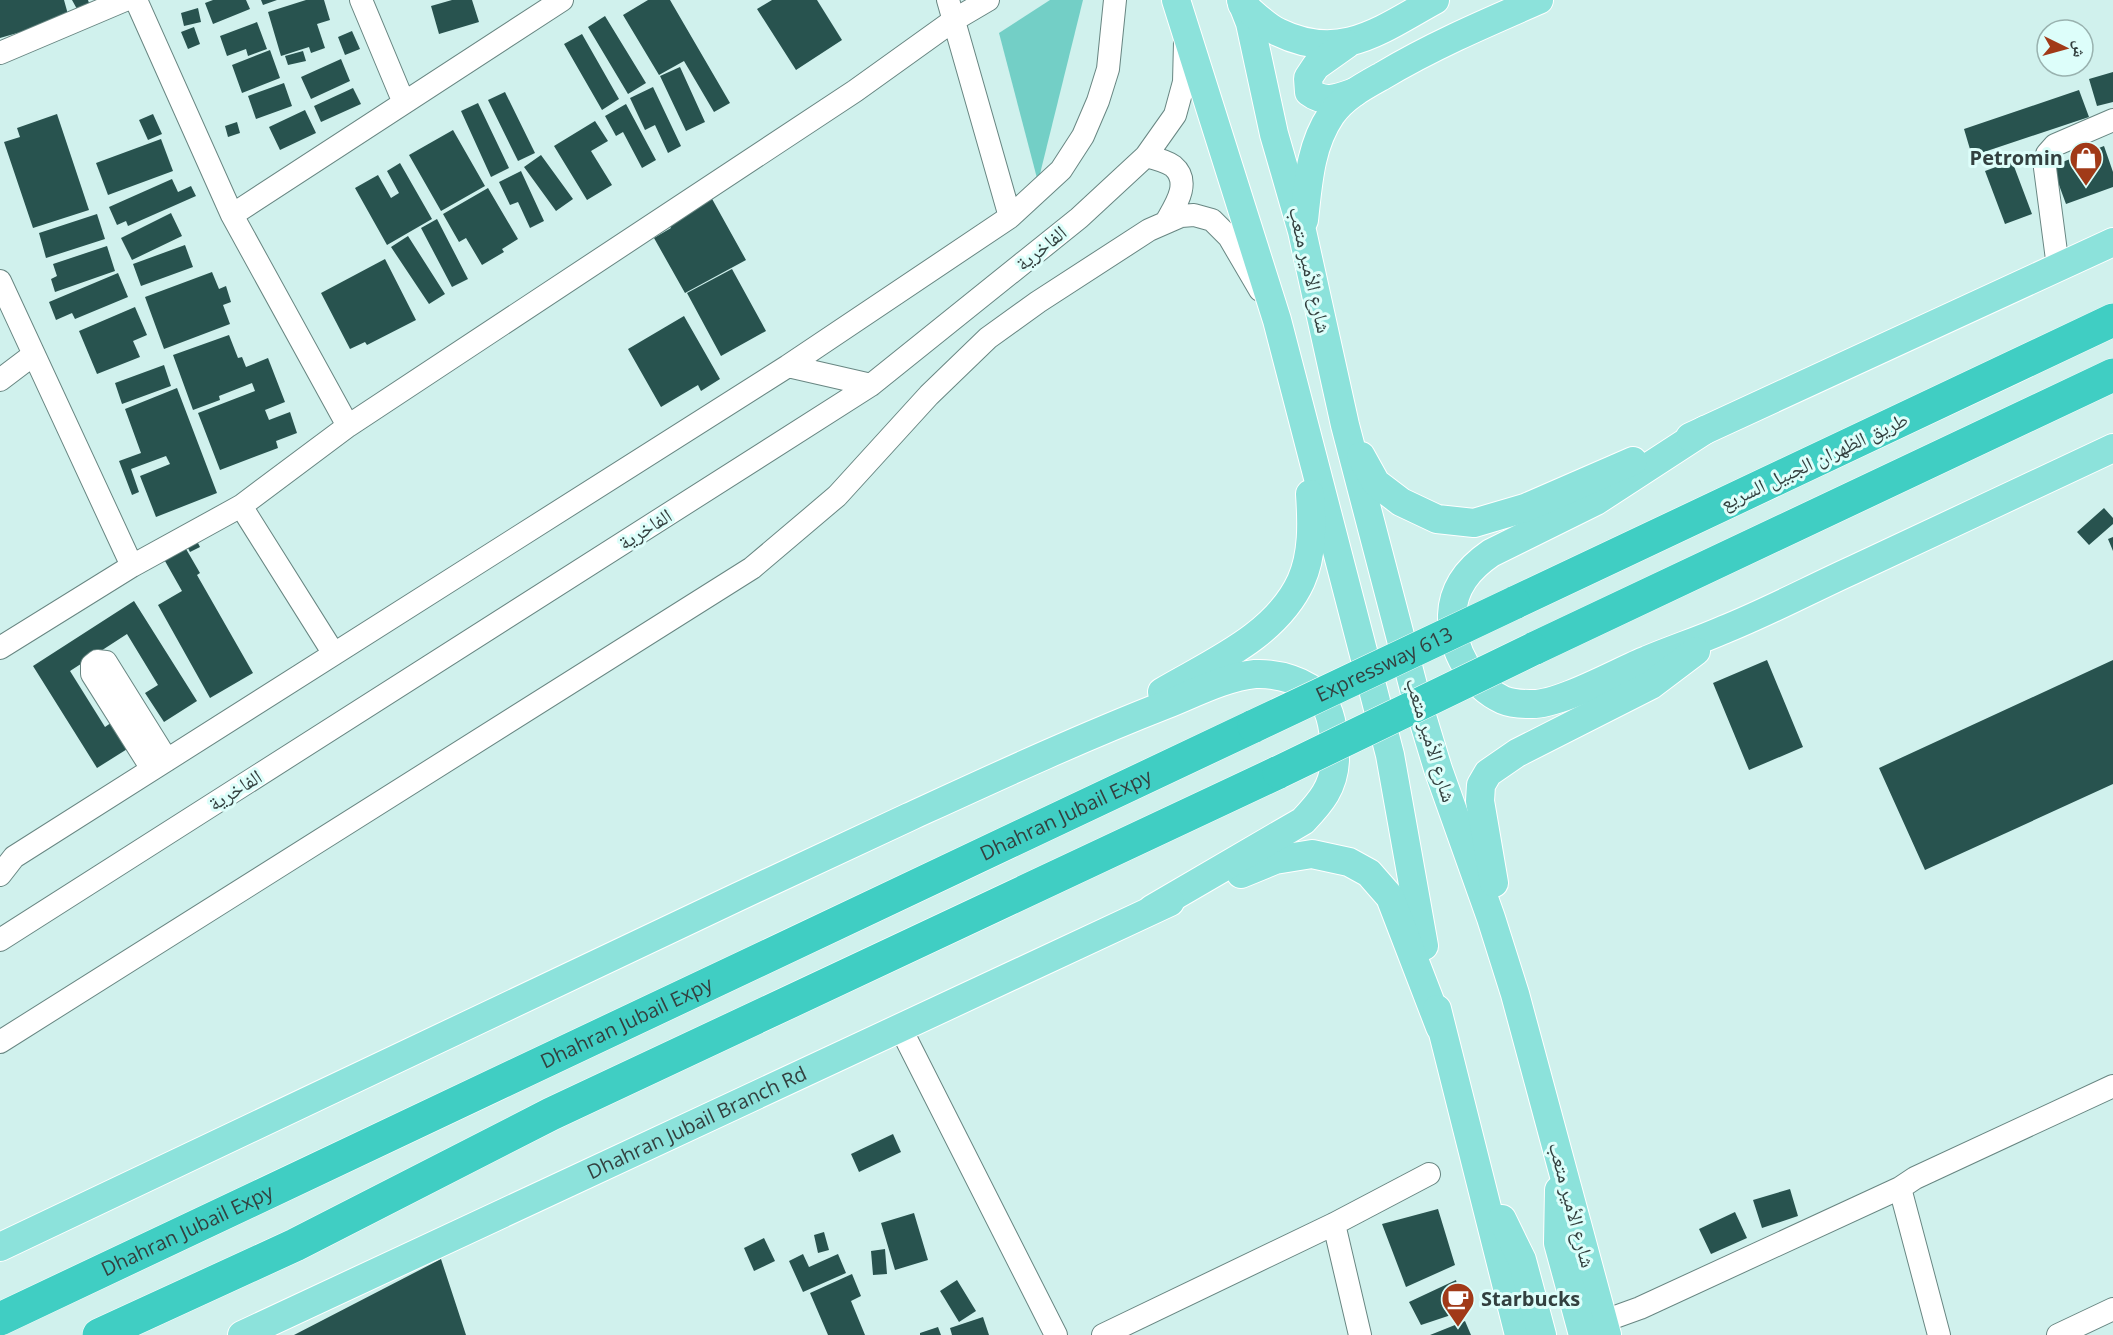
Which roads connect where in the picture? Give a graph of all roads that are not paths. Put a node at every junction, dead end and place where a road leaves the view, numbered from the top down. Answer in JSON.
{"nodes":[{"id":1,"x":125,"y":0,"type":"edge"},
{"id":2,"x":136,"y":0,"type":"edge"},
{"id":3,"x":361,"y":0,"type":"edge"},
{"id":4,"x":562,"y":0,"type":"edge"},
{"id":5,"x":988,"y":0,"type":"edge"},
{"id":6,"x":1115,"y":0,"type":"edge"},
{"id":7,"x":1176,"y":0,"type":"edge"},
{"id":8,"x":1435,"y":0,"type":"edge"},
{"id":9,"x":1539,"y":0,"type":"edge"},
{"id":10,"x":1242,"y":2,"type":"edge"},
{"id":11,"x":951,"y":10,"type":"edge"},
{"id":12,"x":1186,"y":28,"type":"junction"},
{"id":13,"x":1347,"y":44,"type":"junction"},
{"id":14,"x":0,"y":53,"type":"edge"},
{"id":15,"x":1355,"y":92,"type":"junction"},
{"id":16,"x":404,"y":103,"type":"junction"},
{"id":17,"x":2113,"y":120,"type":"edge"},
{"id":18,"x":1146,"y":156,"type":"junction"},
{"id":19,"x":232,"y":215,"type":"junction"},
{"id":20,"x":1010,"y":217,"type":"junction"},
{"id":21,"x":1166,"y":222,"type":"junction"},
{"id":22,"x":1302,"y":231,"type":"junction"},
{"id":23,"x":2113,"y":243,"type":"edge"},
{"id":24,"x":2058,"y":267,"type":"junction"},
{"id":25,"x":0,"y":281,"type":"edge"},
{"id":26,"x":1277,"y":320,"type":"junction"},
{"id":27,"x":2113,"y":320,"type":"edge"},
{"id":28,"x":33,"y":355,"type":"junction"},
{"id":29,"x":788,"y":366,"type":"junction"},
{"id":30,"x":2113,"y":375,"type":"edge"},
{"id":31,"x":0,"y":380,"type":"edge"},
{"id":32,"x":871,"y":385,"type":"junction"},
{"id":33,"x":1345,"y":425,"type":"junction"},
{"id":34,"x":348,"y":426,"type":"junction"},
{"id":35,"x":1705,"y":430,"type":"junction"},
{"id":36,"x":1308,"y":441,"type":"junction"},
{"id":37,"x":2113,"y":448,"type":"edge"},
{"id":38,"x":241,"y":506,"type":"junction"},
{"id":39,"x":132,"y":566,"type":"junction"},
{"id":40,"x":1514,"y":603,"type":"joint"},
{"id":41,"x":1724,"y":630,"type":"junction"},
{"id":42,"x":0,"y":648,"type":"edge"},
{"id":43,"x":334,"y":654,"type":"junction"},
{"id":44,"x":1254,"y":726,"type":"joint"},
{"id":45,"x":1090,"y":734,"type":"junction"},
{"id":46,"x":0,"y":875,"type":"edge"},
{"id":47,"x":1152,"y":909,"type":"junction"},
{"id":48,"x":0,"y":940,"type":"edge"},
{"id":49,"x":1515,"y":994,"type":"junction"},
{"id":50,"x":900,"y":1027,"type":"junction"},
{"id":51,"x":1440,"y":1027,"type":"junction"},
{"id":52,"x":0,"y":1042,"type":"edge"},
{"id":53,"x":2113,"y":1086,"type":"edge"},
{"id":54,"x":1477,"y":1169,"type":"junction"},
{"id":55,"x":1429,"y":1174,"type":"dead end"},
{"id":56,"x":1900,"y":1188,"type":"junction"},
{"id":57,"x":1334,"y":1224,"type":"junction"},
{"id":58,"x":0,"y":1247,"type":"edge"},
{"id":59,"x":2113,"y":1309,"type":"edge"},
{"id":60,"x":0,"y":1319,"type":"edge"},
{"id":61,"x":1602,"y":1332,"type":"edge"},
{"id":62,"x":99,"y":1335,"type":"edge"},
{"id":63,"x":242,"y":1335,"type":"edge"},
{"id":64,"x":1056,"y":1335,"type":"edge"},
{"id":65,"x":1103,"y":1335,"type":"edge"},
{"id":66,"x":1360,"y":1335,"type":"edge"},
{"id":67,"x":1519,"y":1335,"type":"edge"},
{"id":68,"x":1542,"y":1335,"type":"edge"},
{"id":69,"x":1939,"y":1335,"type":"edge"},
{"id":70,"x":2058,"y":1335,"type":"edge"}],
"edges":[{"from":1,"to":14,"type":"street"},
{"from":2,"to":19,"type":"street"},
{"from":3,"to":16,"type":"street"},
{"from":4,"to":16,"type":"street"},
{"from":5,"to":11,"type":"street"},
{"from":6,"to":20,"type":"street"},
{"from":7,"to":12,"type":"main road","name":"شارع الأمير متعب"},
{"from":8,"to":13,"type":"main road"},
{"from":9,"to":15,"type":"main road"},
{"from":10,"to":13,"type":"main road"},
{"from":10,"to":22,"type":"main road","name":"شارع الأمير متعب"},
{"from":11,"to":20,"type":"street"},
{"from":11,"to":34,"type":"street"},
{"from":12,"to":18,"type":"street","name":"الفاخرية"},
{"from":12,"to":26,"type":"main road","name":"شارع الأمير متعب"},
{"from":13,"to":15,"type":"main road"},
{"from":15,"to":22,"type":"main road"},
{"from":16,"to":19,"type":"street"},
{"from":17,"to":24,"type":"street"},
{"from":18,"to":21,"type":"street"},
{"from":18,"to":32,"type":"street","name":"الفاخرية"},
{"from":19,"to":34,"type":"street"},
{"from":20,"to":29,"type":"street"},
{"from":21,"to":26,"type":"street"},
{"from":21,"to":52,"type":"street"},
{"from":22,"to":33,"type":"main road","name":"شارع الأمير متعب"},
{"from":23,"to":24,"type":"main road"},
{"from":24,"to":35,"type":"main road"},
{"from":25,"to":28,"type":"street"},
{"from":26,"to":36,"type":"main road","name":"شارع الأمير متعب"},
{"from":27,"to":40,"type":"highway","name":"طريق الظهران الجبيل السريع"},
{"from":28,"to":31,"type":"street"},
{"from":28,"to":39,"type":"street"},
{"from":29,"to":32,"type":"street"},
{"from":29,"to":43,"type":"street"},
{"from":30,"to":62,"type":"highway","bridge":true},
{"from":32,"to":48,"type":"street","name":"الفاخرية"},
{"from":33,"to":35,"type":"main road"},
{"from":33,"to":49,"type":"main road","name":"شارع الأمير متعب"},
{"from":34,"to":38,"type":"street"},
{"from":35,"to":41,"type":"main road"},
{"from":36,"to":45,"type":"main road"},
{"from":36,"to":51,"type":"main road","name":"شارع الأمير متعب"},
{"from":37,"to":41,"type":"main road"},
{"from":38,"to":39,"type":"street"},
{"from":38,"to":43,"type":"street"},
{"from":39,"to":42,"type":"street"},
{"from":40,"to":44,"type":"highway","name":"Expressway 613","bridge":true},
{"from":41,"to":49,"type":"main road"},
{"from":43,"to":46,"type":"street"},
{"from":44,"to":60,"type":"highway","name":"Dhahran Jubail Expy"},
{"from":45,"to":47,"type":"main road"},
{"from":45,"to":58,"type":"main road"},
{"from":47,"to":50,"type":"main road","name":"Dhahran Jubail Branch Rd"},
{"from":47,"to":51,"type":"main road"},
{"from":49,"to":61,"type":"main road","name":"شارع الأمير متعب"},
{"from":50,"to":63,"type":"main road","name":"Dhahran Jubail Branch Rd"},
{"from":50,"to":64,"type":"street"},
{"from":51,"to":54,"type":"main road","name":"شارع الأمير متعب"},
{"from":53,"to":56,"type":"street"},
{"from":54,"to":67,"type":"main road","name":"شارع الأمير متعب"},
{"from":54,"to":68,"type":"main road"},
{"from":55,"to":57,"type":"street"},
{"from":56,"to":61,"type":"street"},
{"from":56,"to":69,"type":"street"},
{"from":57,"to":65,"type":"street"},
{"from":57,"to":66,"type":"street"},
{"from":59,"to":70,"type":"street"}]}
